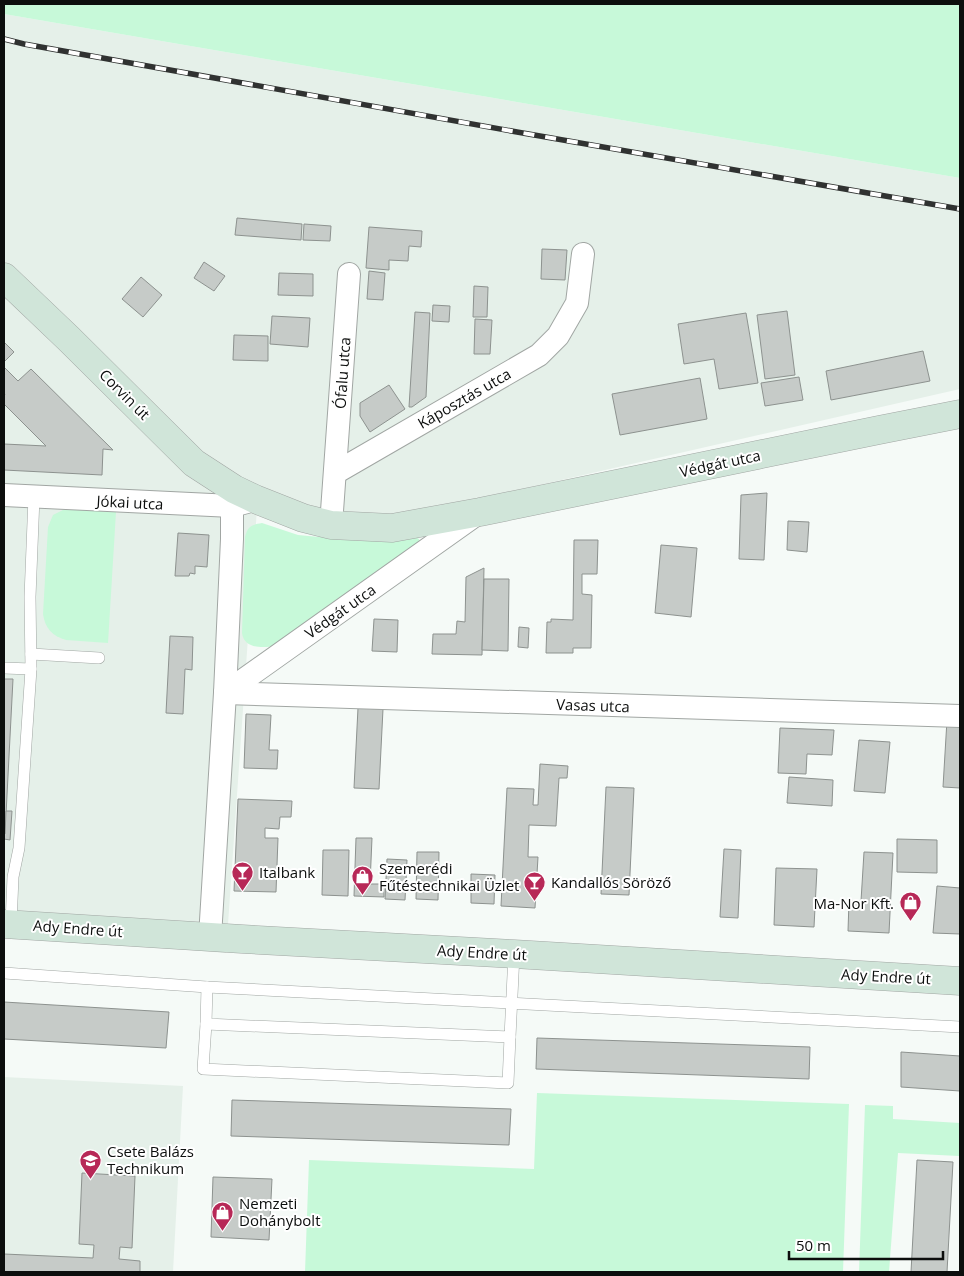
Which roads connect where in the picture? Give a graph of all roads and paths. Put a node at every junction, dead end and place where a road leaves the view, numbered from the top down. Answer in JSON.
{"nodes":[{"id":1,"x":583,"y":254,"type":"dead end"},
{"id":2,"x":349,"y":274,"type":"dead end"},
{"id":3,"x":4,"y":276,"type":"edge"},
{"id":4,"x":960,"y":414,"type":"edge"},
{"id":5,"x":336,"y":473,"type":"junction"},
{"id":6,"x":4,"y":495,"type":"edge"},
{"id":7,"x":34,"y":497,"type":"junction"},
{"id":8,"x":241,"y":498,"type":"junction"},
{"id":9,"x":480,"y":512,"type":"junction"},
{"id":10,"x":331,"y":525,"type":"junction"},
{"id":11,"x":31,"y":654,"type":"junction"},
{"id":12,"x":99,"y":658,"type":"dead end"},
{"id":13,"x":4,"y":668,"type":"edge"},
{"id":14,"x":31,"y":669,"type":"junction"},
{"id":15,"x":225,"y":693,"type":"junction"},
{"id":16,"x":960,"y":716,"type":"edge"},
{"id":17,"x":8,"y":924,"type":"edge"},
{"id":18,"x":210,"y":937,"type":"junction"},
{"id":19,"x":514,"y":954,"type":"junction"},
{"id":20,"x":4,"y":973,"type":"edge"},
{"id":21,"x":960,"y":981,"type":"edge"},
{"id":22,"x":207,"y":987,"type":"junction"},
{"id":23,"x":511,"y":1002,"type":"junction"},
{"id":24,"x":206,"y":1024,"type":"junction"},
{"id":25,"x":960,"y":1027,"type":"edge"},
{"id":26,"x":510,"y":1037,"type":"junction"}],
"edges":[{"from":1,"to":5,"type":"street","name":"Káposztás utca"},
{"from":2,"to":5,"type":"street","name":"Ófalu utca"},
{"from":3,"to":8,"type":"main road","name":"Corvin út"},
{"from":4,"to":9,"type":"main road","name":"Védgát utca"},
{"from":5,"to":10,"type":"street"},
{"from":6,"to":7,"type":"street","name":"Jókai utca"},
{"from":7,"to":8,"type":"street","name":"Jókai utca"},
{"from":7,"to":11,"type":"lane"},
{"from":8,"to":10,"type":"main road","name":"Védgát utca"},
{"from":8,"to":15,"type":"street"},
{"from":9,"to":10,"type":"main road","name":"Védgát utca"},
{"from":9,"to":15,"type":"street","name":"Védgát utca"},
{"from":11,"to":12,"type":"lane"},
{"from":11,"to":14,"type":"lane"},
{"from":13,"to":14,"type":"lane"},
{"from":14,"to":17,"type":"lane"},
{"from":15,"to":16,"type":"street","name":"Vasas utca"},
{"from":15,"to":18,"type":"street"},
{"from":17,"to":18,"type":"main road","name":"Ady Endre út"},
{"from":18,"to":19,"type":"main road","name":"Ady Endre út"},
{"from":19,"to":21,"type":"main road","name":"Ady Endre út"},
{"from":19,"to":23,"type":"lane"},
{"from":20,"to":22,"type":"lane"},
{"from":22,"to":23,"type":"lane"},
{"from":22,"to":24,"type":"lane"},
{"from":23,"to":25,"type":"lane"},
{"from":23,"to":26,"type":"lane"},
{"from":24,"to":26,"type":"lane"},
{"from":24,"to":26,"type":"lane"}]}
